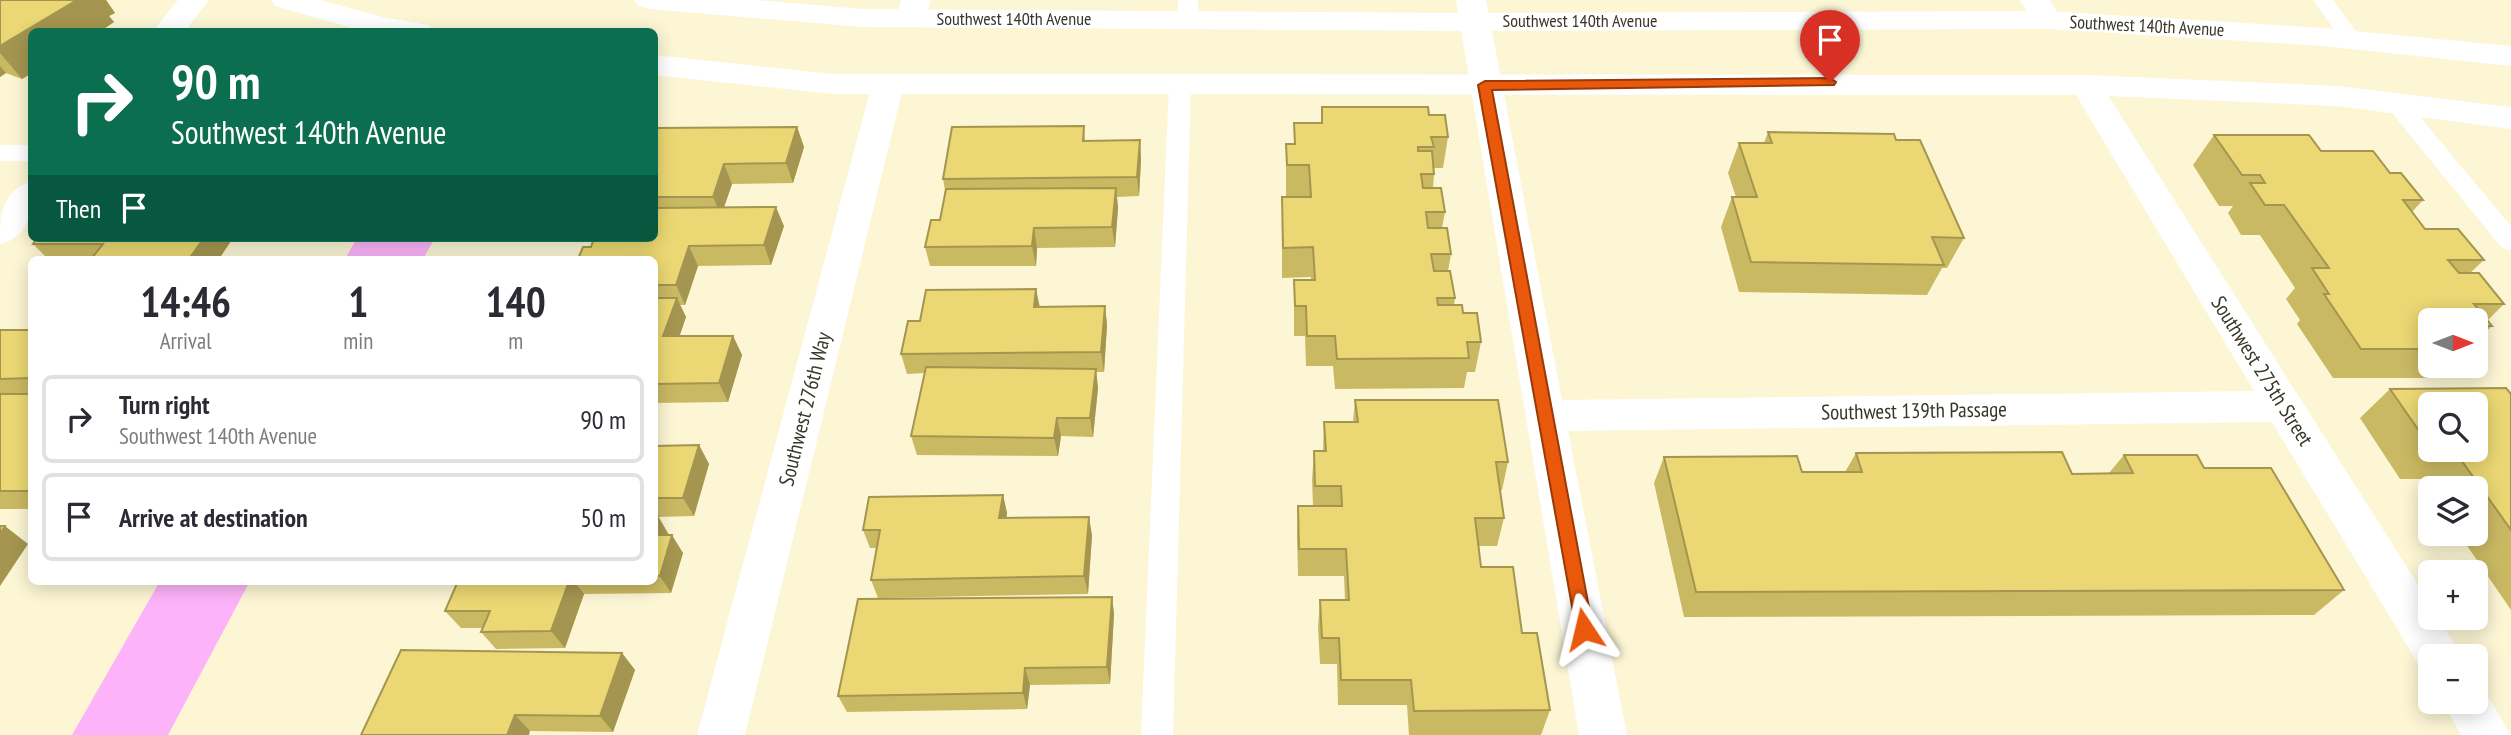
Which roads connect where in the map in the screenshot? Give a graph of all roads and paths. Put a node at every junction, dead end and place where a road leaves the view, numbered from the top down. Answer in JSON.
{"nodes":[{"id":1,"x":194,"y":0,"type":"edge"},
{"id":2,"x":286,"y":0,"type":"edge"},
{"id":3,"x":649,"y":0,"type":"edge"},
{"id":4,"x":2323,"y":0,"type":"edge"},
{"id":5,"x":913,"y":9,"type":"edge"},
{"id":6,"x":1188,"y":10,"type":"edge"},
{"id":7,"x":2041,"y":10,"type":"edge"},
{"id":8,"x":1473,"y":11,"type":"edge"},
{"id":9,"x":170,"y":28,"type":"edge"},
{"id":10,"x":393,"y":28,"type":"edge"},
{"id":11,"x":2352,"y":40,"type":"junction"},
{"id":12,"x":2511,"y":55,"type":"edge"},
{"id":13,"x":658,"y":65,"type":"edge"},
{"id":14,"x":888,"y":83,"type":"junction"},
{"id":15,"x":1180,"y":84,"type":"junction"},
{"id":16,"x":1485,"y":85,"type":"junction"},
{"id":17,"x":2086,"y":85,"type":"junction"},
{"id":18,"x":2396,"y":103,"type":"junction"},
{"id":19,"x":2511,"y":118,"type":"edge"},
{"id":20,"x":0,"y":153,"type":"edge"},
{"id":21,"x":28,"y":153,"type":"edge"},
{"id":22,"x":28,"y":199,"type":"edge"},
{"id":23,"x":0,"y":232,"type":"edge"},
{"id":24,"x":2511,"y":242,"type":"edge"},
{"id":25,"x":2283,"y":406,"type":"junction"},
{"id":26,"x":1545,"y":416,"type":"junction"},
{"id":27,"x":2431,"y":644,"type":"edge"},
{"id":28,"x":2474,"y":714,"type":"edge"},
{"id":29,"x":721,"y":735,"type":"edge"},
{"id":30,"x":1157,"y":735,"type":"edge"},
{"id":31,"x":1603,"y":735,"type":"edge"},
{"id":32,"x":2487,"y":735,"type":"edge"}],
"edges":[{"from":1,"to":9,"type":"street"},
{"from":2,"to":10,"type":"street"},
{"from":3,"to":5,"type":"street","name":"Southwest 140th Avenue"},
{"from":4,"to":11,"type":"lane"},
{"from":5,"to":6,"type":"street","name":"Southwest 140th Avenue"},
{"from":6,"to":8,"type":"street","name":"Southwest 140th Avenue"},
{"from":7,"to":8,"type":"street","name":"Southwest 140th Avenue"},
{"from":7,"to":11,"type":"street","name":"Southwest 140th Avenue"},
{"from":8,"to":16,"type":"street"},
{"from":11,"to":12,"type":"street","name":"Southwest 140th Avenue"},
{"from":13,"to":14,"type":"street"},
{"from":14,"to":15,"type":"street"},
{"from":14,"to":29,"type":"street","name":"Southwest 276th Way"},
{"from":15,"to":16,"type":"street"},
{"from":15,"to":30,"type":"lane"},
{"from":16,"to":17,"type":"street"},
{"from":16,"to":26,"type":"street"},
{"from":17,"to":18,"type":"street"},
{"from":17,"to":25,"type":"street","name":"Southwest 275th Street"},
{"from":18,"to":19,"type":"street"},
{"from":18,"to":24,"type":"lane"},
{"from":20,"to":21,"type":"lane"},
{"from":22,"to":23,"type":"street"},
{"from":25,"to":26,"type":"street","name":"Southwest 139th Passage"},
{"from":25,"to":27,"type":"street","name":"Southwest 275th Street"},
{"from":26,"to":31,"type":"street"},
{"from":28,"to":32,"type":"street"}]}
